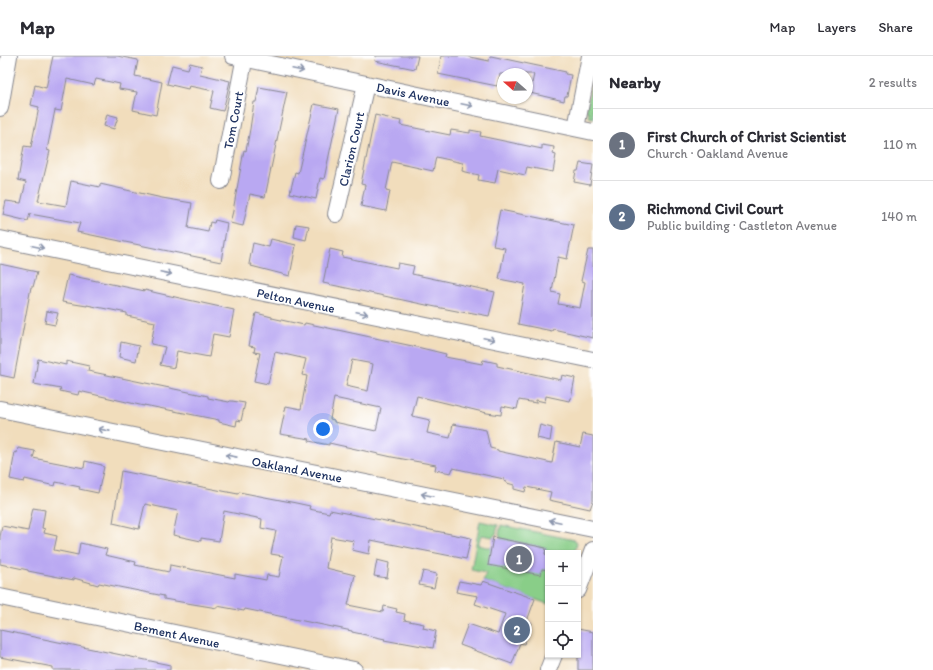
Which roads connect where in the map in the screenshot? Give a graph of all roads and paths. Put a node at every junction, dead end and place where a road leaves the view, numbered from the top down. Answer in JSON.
{"nodes":[{"id":1,"x":9,"y":56,"type":"edge"},
{"id":2,"x":590,"y":56,"type":"edge"},
{"id":3,"x":241,"y":57,"type":"edge"},
{"id":4,"x":366,"y":84,"type":"junction"},
{"id":5,"x":0,"y":108,"type":"edge"},
{"id":6,"x":576,"y":128,"type":"junction"},
{"id":7,"x":593,"y":132,"type":"edge"},
{"id":8,"x":221,"y":181,"type":"dead end"},
{"id":9,"x":336,"y":214,"type":"dead end"},
{"id":10,"x":0,"y":239,"type":"edge"},
{"id":11,"x":593,"y":360,"type":"edge"},
{"id":12,"x":0,"y":409,"type":"edge"},
{"id":13,"x":593,"y":529,"type":"edge"},
{"id":14,"x":593,"y":550,"type":"edge"},
{"id":15,"x":580,"y":586,"type":"edge"},
{"id":16,"x":0,"y":597,"type":"edge"},
{"id":17,"x":553,"y":658,"type":"edge"},
{"id":18,"x":354,"y":670,"type":"edge"},
{"id":19,"x":548,"y":670,"type":"edge"}],
"edges":[{"from":1,"to":5,"type":"street"},
{"from":2,"to":6,"type":"street"},
{"from":3,"to":4,"type":"street","name":"Davis Avenue","one_way":true},
{"from":3,"to":8,"type":"street","name":"Tom Court"},
{"from":4,"to":6,"type":"street","name":"Davis Avenue","one_way":true},
{"from":4,"to":9,"type":"street","name":"Clarion Court"},
{"from":6,"to":7,"type":"street","name":"Davis Avenue"},
{"from":10,"to":11,"type":"street","name":"Pelton Avenue","one_way":true},
{"from":13,"to":12,"type":"street","name":"Oakland Avenue","one_way":true},
{"from":14,"to":15,"type":"street"},
{"from":16,"to":18,"type":"street","name":"Bement Avenue"},
{"from":17,"to":19,"type":"street"}]}
